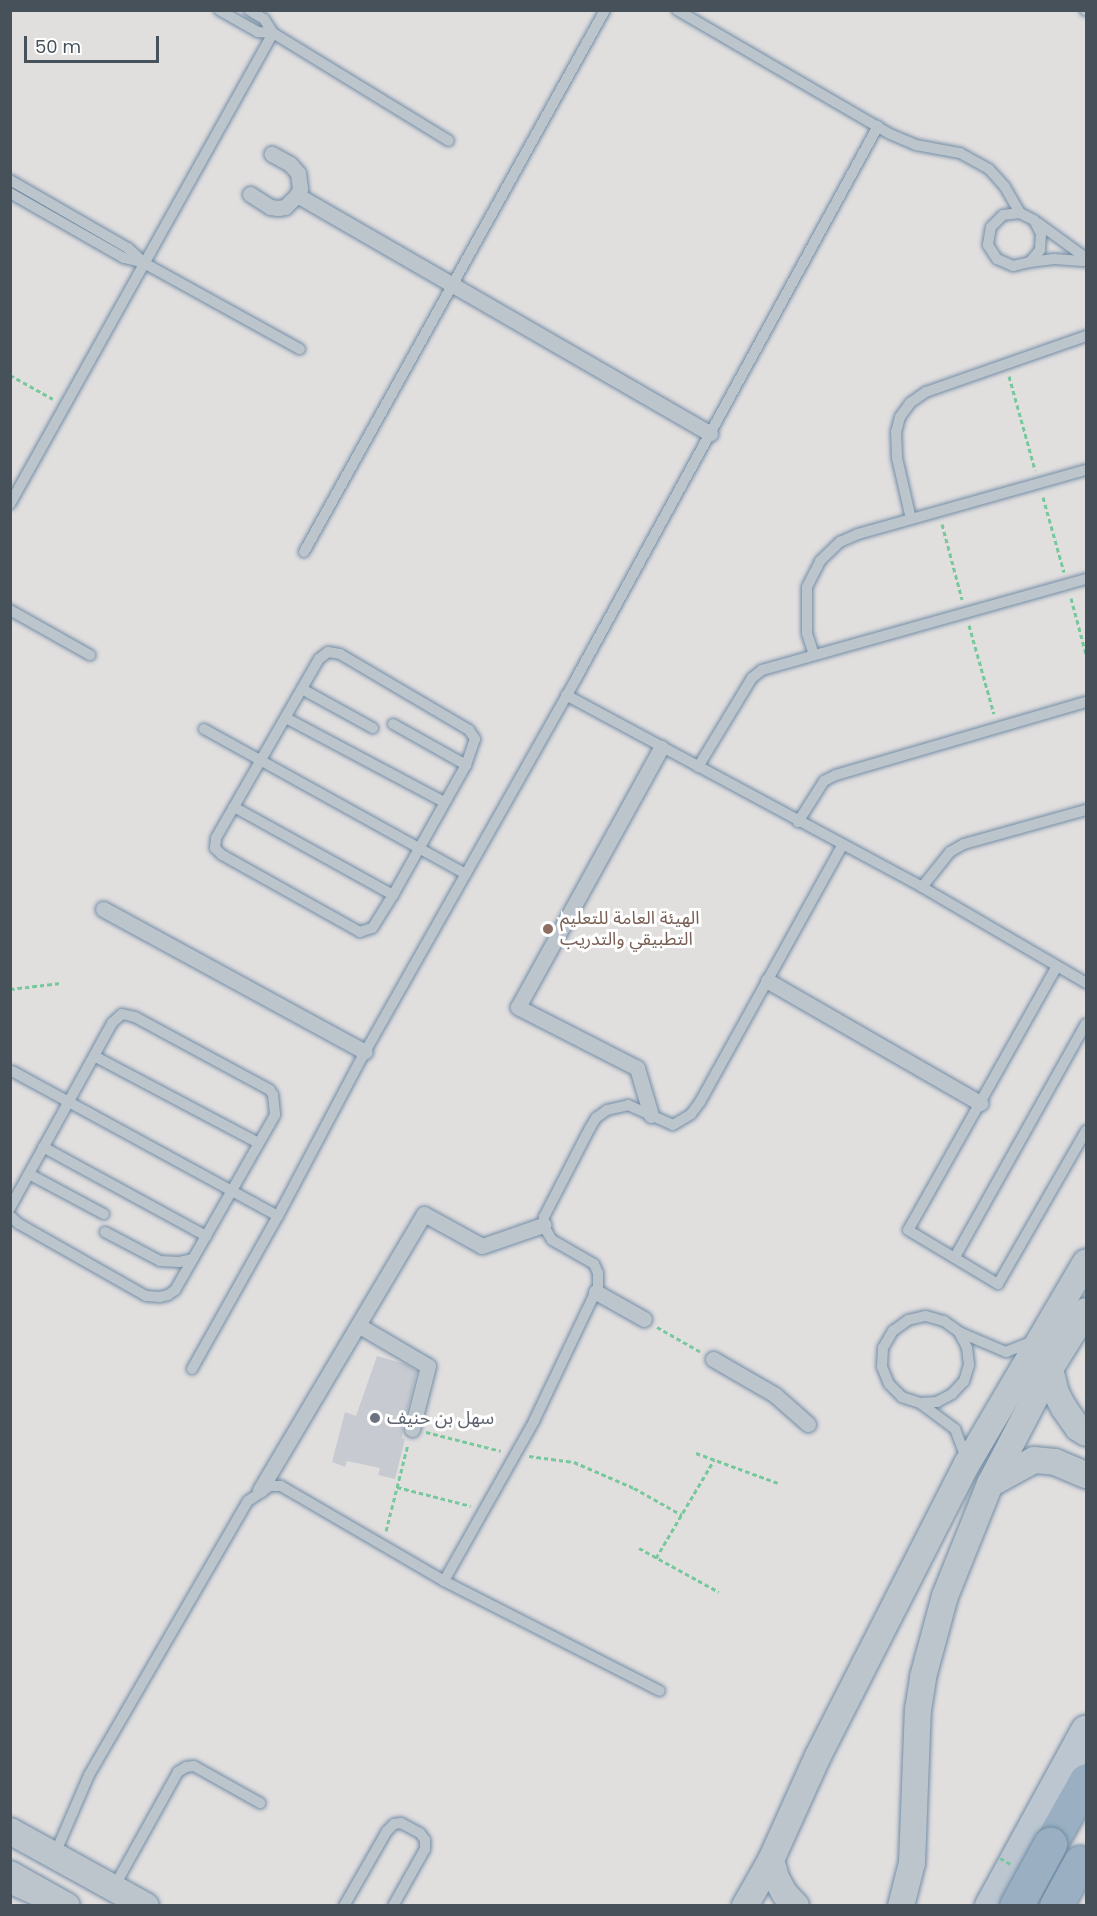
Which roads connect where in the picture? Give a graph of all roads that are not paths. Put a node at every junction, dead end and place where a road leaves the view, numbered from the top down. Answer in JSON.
{"nodes":[{"id":1,"x":219,"y":10,"type":"edge"},
{"id":2,"x":249,"y":10,"type":"edge"},
{"id":3,"x":605,"y":10,"type":"edge"},
{"id":4,"x":677,"y":10,"type":"edge"},
{"id":5,"x":273,"y":33,"type":"junction"},
{"id":6,"x":878,"y":126,"type":"junction"},
{"id":7,"x":449,"y":141,"type":"dead end"},
{"id":8,"x":272,"y":154,"type":"dead end"},
{"id":9,"x":10,"y":180,"type":"edge"},
{"id":10,"x":10,"y":193,"type":"edge"},
{"id":11,"x":250,"y":194,"type":"dead end"},
{"id":12,"x":297,"y":195,"type":"junction"},
{"id":13,"x":1020,"y":213,"type":"junction"},
{"id":14,"x":1034,"y":220,"type":"junction"},
{"id":15,"x":1086,"y":259,"type":"edge"},
{"id":16,"x":1030,"y":262,"type":"junction"},
{"id":17,"x":144,"y":263,"type":"junction"},
{"id":18,"x":452,"y":285,"type":"junction"},
{"id":19,"x":1086,"y":336,"type":"edge"},
{"id":20,"x":300,"y":349,"type":"dead end"},
{"id":21,"x":710,"y":433,"type":"junction"},
{"id":22,"x":1086,"y":470,"type":"edge"},
{"id":23,"x":10,"y":504,"type":"edge"},
{"id":24,"x":911,"y":519,"type":"junction"},
{"id":25,"x":304,"y":552,"type":"dead end"},
{"id":26,"x":1086,"y":579,"type":"edge"},
{"id":27,"x":10,"y":610,"type":"edge"},
{"id":28,"x":90,"y":655,"type":"dead end"},
{"id":29,"x":814,"y":655,"type":"junction"},
{"id":30,"x":303,"y":689,"type":"junction"},
{"id":31,"x":566,"y":695,"type":"junction"},
{"id":32,"x":1086,"y":702,"type":"edge"},
{"id":33,"x":286,"y":718,"type":"junction"},
{"id":34,"x":393,"y":724,"type":"dead end"},
{"id":35,"x":373,"y":728,"type":"dead end"},
{"id":36,"x":204,"y":729,"type":"dead end"},
{"id":37,"x":661,"y":748,"type":"junction"},
{"id":38,"x":261,"y":760,"type":"junction"},
{"id":39,"x":465,"y":765,"type":"junction"},
{"id":40,"x":698,"y":767,"type":"junction"},
{"id":41,"x":444,"y":802,"type":"junction"},
{"id":42,"x":234,"y":807,"type":"junction"},
{"id":43,"x":1086,"y":810,"type":"edge"},
{"id":44,"x":798,"y":822,"type":"junction"},
{"id":45,"x":842,"y":846,"type":"junction"},
{"id":46,"x":418,"y":849,"type":"junction"},
{"id":47,"x":466,"y":874,"type":"junction"},
{"id":48,"x":922,"y":887,"type":"junction"},
{"id":49,"x":393,"y":895,"type":"junction"},
{"id":50,"x":103,"y":909,"type":"dead end"},
{"id":51,"x":1057,"y":966,"type":"junction"},
{"id":52,"x":768,"y":981,"type":"junction"},
{"id":53,"x":1086,"y":983,"type":"edge"},
{"id":54,"x":1086,"y":1024,"type":"edge"},
{"id":55,"x":365,"y":1052,"type":"junction"},
{"id":56,"x":94,"y":1056,"type":"junction"},
{"id":57,"x":12,"y":1071,"type":"edge"},
{"id":58,"x":69,"y":1102,"type":"junction"},
{"id":59,"x":980,"y":1103,"type":"junction"},
{"id":60,"x":651,"y":1115,"type":"junction"},
{"id":61,"x":1086,"y":1131,"type":"edge"},
{"id":62,"x":258,"y":1143,"type":"junction"},
{"id":63,"x":43,"y":1147,"type":"junction"},
{"id":64,"x":29,"y":1174,"type":"junction"},
{"id":65,"x":231,"y":1191,"type":"junction"},
{"id":66,"x":10,"y":1208,"type":"edge"},
{"id":67,"x":104,"y":1215,"type":"dead end"},
{"id":68,"x":10,"y":1216,"type":"edge"},
{"id":69,"x":278,"y":1216,"type":"junction"},
{"id":70,"x":543,"y":1226,"type":"junction"},
{"id":71,"x":105,"y":1232,"type":"dead end"},
{"id":72,"x":206,"y":1236,"type":"junction"},
{"id":73,"x":955,"y":1257,"type":"junction"},
{"id":74,"x":193,"y":1259,"type":"junction"},
{"id":75,"x":1086,"y":1262,"type":"edge"},
{"id":76,"x":596,"y":1292,"type":"junction"},
{"id":77,"x":1086,"y":1311,"type":"edge"},
{"id":78,"x":644,"y":1319,"type":"road end"},
{"id":79,"x":358,"y":1325,"type":"junction"},
{"id":80,"x":959,"y":1332,"type":"junction"},
{"id":81,"x":1041,"y":1336,"type":"junction"},
{"id":82,"x":713,"y":1359,"type":"road end"},
{"id":83,"x":192,"y":1369,"type":"dead end"},
{"id":84,"x":1050,"y":1369,"type":"junction"},
{"id":85,"x":920,"y":1403,"type":"junction"},
{"id":86,"x":808,"y":1424,"type":"dead end"},
{"id":87,"x":412,"y":1429,"type":"road end"},
{"id":88,"x":1086,"y":1433,"type":"edge"},
{"id":89,"x":967,"y":1464,"type":"junction"},
{"id":90,"x":1086,"y":1475,"type":"edge"},
{"id":91,"x":990,"y":1484,"type":"junction"},
{"id":92,"x":260,"y":1490,"type":"junction"},
{"id":93,"x":444,"y":1581,"type":"junction"},
{"id":94,"x":660,"y":1691,"type":"dead end"},
{"id":95,"x":1086,"y":1731,"type":"edge"},
{"id":96,"x":1086,"y":1780,"type":"edge"},
{"id":97,"x":260,"y":1803,"type":"dead end"},
{"id":98,"x":10,"y":1831,"type":"edge"},
{"id":99,"x":1086,"y":1850,"type":"edge"},
{"id":100,"x":54,"y":1857,"type":"junction"},
{"id":101,"x":771,"y":1860,"type":"junction"},
{"id":102,"x":10,"y":1874,"type":"edge"},
{"id":103,"x":114,"y":1888,"type":"junction"},
{"id":104,"x":10,"y":1889,"type":"edge"},
{"id":105,"x":64,"y":1904,"type":"edge"},
{"id":106,"x":900,"y":1904,"type":"edge"},
{"id":107,"x":146,"y":1905,"type":"edge"},
{"id":108,"x":344,"y":1905,"type":"edge"},
{"id":109,"x":393,"y":1905,"type":"edge"},
{"id":110,"x":745,"y":1905,"type":"edge"},
{"id":111,"x":796,"y":1905,"type":"edge"},
{"id":112,"x":990,"y":1905,"type":"edge"},
{"id":113,"x":1016,"y":1905,"type":"edge"},
{"id":114,"x":1056,"y":1905,"type":"edge"}],
"edges":[{"from":1,"to":5,"type":"lane"},
{"from":2,"to":5,"type":"lane"},
{"from":3,"to":18,"type":"lane"},
{"from":4,"to":6,"type":"lane"},
{"from":5,"to":7,"type":"lane"},
{"from":5,"to":17,"type":"lane"},
{"from":6,"to":13,"type":"lane"},
{"from":6,"to":21,"type":"lane"},
{"from":8,"to":12,"type":"street"},
{"from":9,"to":17,"type":"lane"},
{"from":10,"to":17,"type":"lane"},
{"from":11,"to":12,"type":"street"},
{"from":12,"to":18,"type":"street"},
{"from":13,"to":14,"type":"lane"},
{"from":13,"to":16,"type":"lane"},
{"from":14,"to":15,"type":"lane"},
{"from":14,"to":16,"type":"lane"},
{"from":15,"to":16,"type":"lane"},
{"from":17,"to":20,"type":"lane"},
{"from":17,"to":23,"type":"lane"},
{"from":18,"to":21,"type":"street"},
{"from":18,"to":25,"type":"lane"},
{"from":19,"to":24,"type":"lane"},
{"from":21,"to":31,"type":"lane"},
{"from":22,"to":24,"type":"lane"},
{"from":24,"to":29,"type":"lane"},
{"from":26,"to":29,"type":"lane"},
{"from":27,"to":28,"type":"lane"},
{"from":29,"to":40,"type":"lane"},
{"from":30,"to":33,"type":"lane"},
{"from":30,"to":35,"type":"lane"},
{"from":30,"to":39,"type":"lane"},
{"from":31,"to":37,"type":"lane"},
{"from":31,"to":47,"type":"lane"},
{"from":32,"to":44,"type":"lane"},
{"from":33,"to":38,"type":"lane"},
{"from":33,"to":41,"type":"lane"},
{"from":34,"to":39,"type":"lane"},
{"from":36,"to":38,"type":"lane"},
{"from":37,"to":40,"type":"lane"},
{"from":37,"to":60,"type":"street"},
{"from":38,"to":42,"type":"lane"},
{"from":38,"to":46,"type":"lane"},
{"from":39,"to":41,"type":"lane"},
{"from":40,"to":44,"type":"lane"},
{"from":41,"to":46,"type":"lane"},
{"from":42,"to":49,"type":"lane"},
{"from":42,"to":49,"type":"lane"},
{"from":43,"to":48,"type":"lane"},
{"from":44,"to":45,"type":"lane"},
{"from":45,"to":48,"type":"lane"},
{"from":45,"to":52,"type":"lane"},
{"from":46,"to":47,"type":"lane"},
{"from":46,"to":49,"type":"lane"},
{"from":47,"to":55,"type":"lane"},
{"from":48,"to":51,"type":"lane"},
{"from":50,"to":55,"type":"street"},
{"from":51,"to":53,"type":"lane"},
{"from":51,"to":59,"type":"lane"},
{"from":52,"to":59,"type":"street"},
{"from":52,"to":60,"type":"lane"},
{"from":54,"to":73,"type":"lane"},
{"from":55,"to":69,"type":"lane"},
{"from":56,"to":58,"type":"lane"},
{"from":56,"to":62,"type":"lane"},
{"from":56,"to":62,"type":"lane"},
{"from":57,"to":58,"type":"lane"},
{"from":58,"to":63,"type":"lane"},
{"from":58,"to":65,"type":"lane"},
{"from":59,"to":73,"type":"lane"},
{"from":60,"to":70,"type":"lane"},
{"from":61,"to":73,"type":"lane"},
{"from":62,"to":65,"type":"lane"},
{"from":63,"to":64,"type":"lane"},
{"from":63,"to":72,"type":"lane"},
{"from":64,"to":66,"type":"lane"},
{"from":64,"to":67,"type":"lane"},
{"from":65,"to":69,"type":"lane"},
{"from":65,"to":72,"type":"lane"},
{"from":68,"to":74,"type":"lane"},
{"from":69,"to":83,"type":"lane"},
{"from":70,"to":76,"type":"lane"},
{"from":70,"to":79,"type":"street"},
{"from":71,"to":74,"type":"lane"},
{"from":72,"to":74,"type":"lane"},
{"from":75,"to":81,"type":"street"},
{"from":76,"to":78,"type":"street"},
{"from":76,"to":93,"type":"lane"},
{"from":77,"to":84,"type":"street"},
{"from":79,"to":87,"type":"street"},
{"from":79,"to":92,"type":"street"},
{"from":80,"to":81,"type":"lane"},
{"from":80,"to":85,"type":"lane"},
{"from":80,"to":85,"type":"lane"},
{"from":81,"to":89,"type":"street"},
{"from":82,"to":86,"type":"street"},
{"from":84,"to":88,"type":"street"},
{"from":84,"to":91,"type":"street"},
{"from":85,"to":89,"type":"lane"},
{"from":89,"to":101,"type":"street"},
{"from":90,"to":91,"type":"street"},
{"from":91,"to":106,"type":"street"},
{"from":92,"to":93,"type":"lane"},
{"from":92,"to":100,"type":"lane"},
{"from":93,"to":94,"type":"lane"},
{"from":95,"to":112,"type":"main road"},
{"from":96,"to":113,"type":"highway","bridge":true},
{"from":97,"to":103,"type":"lane"},
{"from":98,"to":100,"type":"street"},
{"from":99,"to":114,"type":"highway","bridge":true},
{"from":100,"to":103,"type":"street"},
{"from":101,"to":110,"type":"street"},
{"from":101,"to":111,"type":"street"},
{"from":102,"to":105,"type":"street"},
{"from":103,"to":107,"type":"street"},
{"from":104,"to":105,"type":"lane"},
{"from":108,"to":109,"type":"lane"}]}
